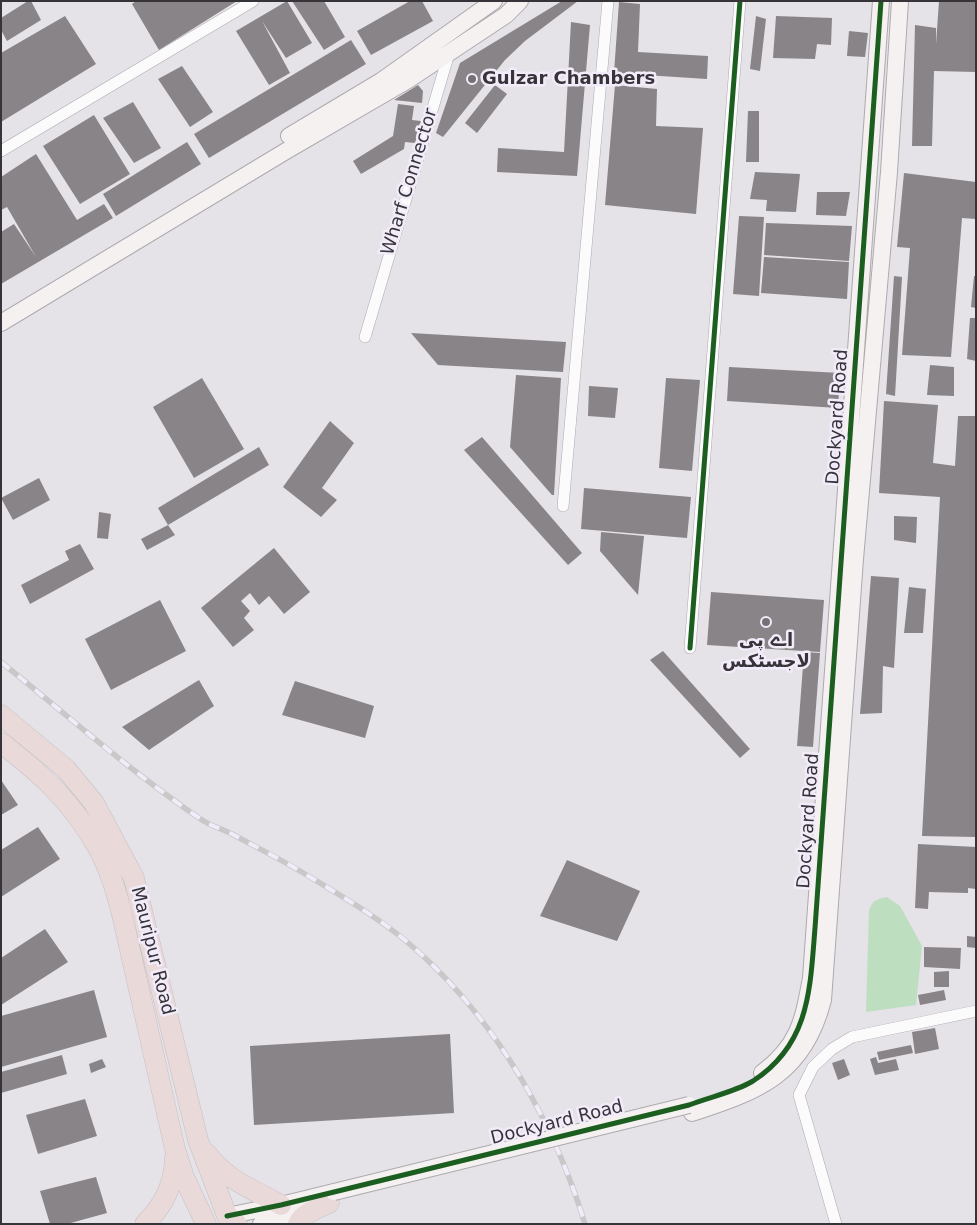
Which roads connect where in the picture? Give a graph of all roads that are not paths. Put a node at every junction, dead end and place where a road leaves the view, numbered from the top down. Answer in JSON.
{"nodes":[{"id":1,"x":253,"y":1,"type":"edge"},
{"id":2,"x":494,"y":1,"type":"edge"},
{"id":3,"x":520,"y":1,"type":"edge"},
{"id":4,"x":608,"y":1,"type":"edge"},
{"id":5,"x":740,"y":1,"type":"edge"},
{"id":6,"x":881,"y":1,"type":"edge"},
{"id":7,"x":900,"y":1,"type":"edge"},
{"id":8,"x":506,"y":15,"type":"junction"},
{"id":9,"x":457,"y":27,"type":"junction"},
{"id":10,"x":449,"y":54,"type":"junction"},
{"id":11,"x":1,"y":151,"type":"edge"},
{"id":12,"x":1,"y":311,"type":"edge"},
{"id":13,"x":1,"y":323,"type":"edge"},
{"id":14,"x":365,"y":337,"type":"dead end"},
{"id":15,"x":564,"y":506,"type":"dead end"},
{"id":16,"x":848,"y":559,"type":"junction"},
{"id":17,"x":690,"y":648,"type":"dead end"},
{"id":18,"x":1,"y":715,"type":"edge"},
{"id":19,"x":1,"y":743,"type":"edge"},
{"id":20,"x":976,"y":1011,"type":"edge"},
{"id":21,"x":198,"y":1136,"type":"junction"},
{"id":22,"x":175,"y":1146,"type":"junction"},
{"id":23,"x":335,"y":1198,"type":"junction"},
{"id":24,"x":281,"y":1205,"type":"junction"},
{"id":25,"x":232,"y":1220,"type":"edge"},
{"id":26,"x":145,"y":1224,"type":"edge"},
{"id":27,"x":206,"y":1224,"type":"edge"},
{"id":28,"x":261,"y":1224,"type":"edge"},
{"id":29,"x":298,"y":1224,"type":"edge"},
{"id":30,"x":836,"y":1224,"type":"edge"}],
"edges":[{"from":1,"to":11,"type":"street"},
{"from":2,"to":8,"type":"street"},
{"from":2,"to":9,"type":"street"},
{"from":3,"to":8,"type":"street"},
{"from":4,"to":15,"type":"street"},
{"from":5,"to":17,"type":"street"},
{"from":6,"to":16,"type":"street","name":"Dockyard Road"},
{"from":7,"to":16,"type":"street","name":"Dockyard Road"},
{"from":8,"to":10,"type":"street"},
{"from":9,"to":10,"type":"street","name":"Wharf Connector"},
{"from":9,"to":12,"type":"street"},
{"from":10,"to":13,"type":"street"},
{"from":10,"to":14,"type":"street","name":"Wharf Connector"},
{"from":16,"to":23,"type":"street","name":"Dockyard Road"},
{"from":18,"to":21,"type":"highway","name":"Mauripur Road"},
{"from":19,"to":22,"type":"highway","name":"Mauripur Road"},
{"from":20,"to":30,"type":"street"},
{"from":21,"to":24,"type":"highway"},
{"from":21,"to":25,"type":"highway","name":"Mauripur Road"},
{"from":22,"to":26,"type":"highway"},
{"from":22,"to":27,"type":"highway","name":"Mauripur Road"},
{"from":23,"to":24,"type":"street","name":"Dockyard Road"},
{"from":23,"to":28,"type":"street","name":"Dockyard Road"},
{"from":23,"to":29,"type":"highway"},
{"from":24,"to":25,"type":"street","name":"Dockyard Road"}]}
